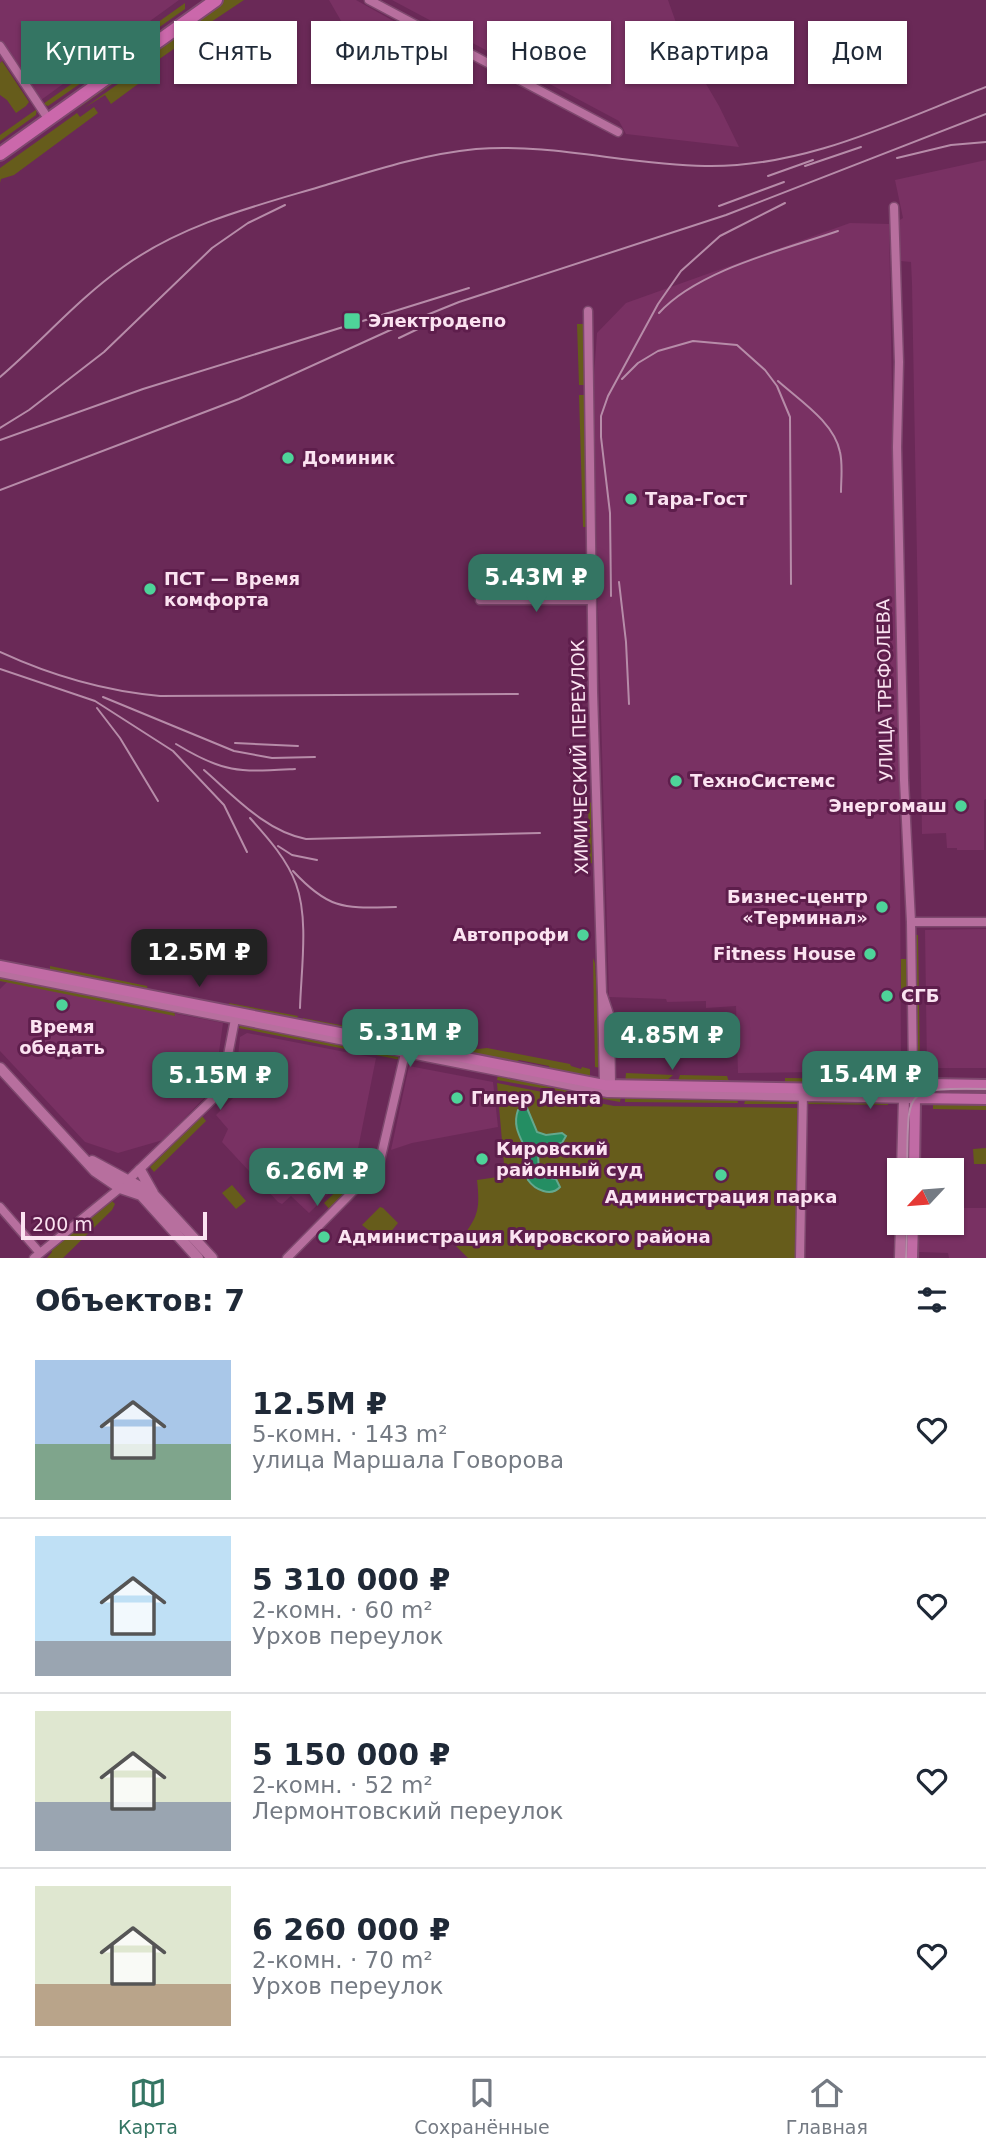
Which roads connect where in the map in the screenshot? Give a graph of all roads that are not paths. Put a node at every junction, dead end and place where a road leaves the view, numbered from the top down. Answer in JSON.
{"nodes":[{"id":1,"x":205,"y":0,"type":"edge"},
{"id":2,"x":216,"y":0,"type":"edge"},
{"id":3,"x":369,"y":0,"type":"edge"},
{"id":4,"x":0,"y":46,"type":"edge"},
{"id":5,"x":46,"y":114,"type":"junction"},
{"id":6,"x":618,"y":132,"type":"dead end"},
{"id":7,"x":0,"y":146,"type":"edge"},
{"id":8,"x":0,"y":154,"type":"edge"},
{"id":9,"x":894,"y":207,"type":"dead end"},
{"id":10,"x":587,"y":311,"type":"dead end"},
{"id":11,"x":480,"y":600,"type":"dead end"},
{"id":12,"x":592,"y":600,"type":"junction"},
{"id":13,"x":911,"y":922,"type":"junction"},
{"id":14,"x":986,"y":922,"type":"edge"},
{"id":15,"x":0,"y":966,"type":"edge"},
{"id":16,"x":0,"y":972,"type":"edge"},
{"id":17,"x":235,"y":1016,"type":"junction"},
{"id":18,"x":406,"y":1049,"type":"junction"},
{"id":19,"x":0,"y":1068,"type":"edge"},
{"id":20,"x":986,"y":1085,"type":"edge"},
{"id":21,"x":911,"y":1086,"type":"junction"},
{"id":22,"x":607,"y":1088,"type":"junction"},
{"id":23,"x":803,"y":1092,"type":"junction"},
{"id":24,"x":909,"y":1098,"type":"junction"},
{"id":25,"x":986,"y":1099,"type":"edge"},
{"id":26,"x":78,"y":1152,"type":"junction"},
{"id":27,"x":903,"y":1158,"type":"edge"},
{"id":28,"x":913,"y":1158,"type":"edge"},
{"id":29,"x":140,"y":1170,"type":"junction"},
{"id":30,"x":130,"y":1180,"type":"junction"},
{"id":31,"x":120,"y":1188,"type":"junction"},
{"id":32,"x":153,"y":1194,"type":"junction"},
{"id":33,"x":0,"y":1207,"type":"edge"},
{"id":34,"x":901,"y":1236,"type":"edge"},
{"id":35,"x":913,"y":1236,"type":"edge"},
{"id":36,"x":37,"y":1255,"type":"edge"},
{"id":37,"x":198,"y":1258,"type":"edge"},
{"id":38,"x":212,"y":1258,"type":"edge"},
{"id":39,"x":287,"y":1258,"type":"edge"},
{"id":40,"x":800,"y":1258,"type":"edge"},
{"id":41,"x":900,"y":1258,"type":"edge"},
{"id":42,"x":912,"y":1258,"type":"edge"}],
"edges":[{"from":1,"to":5,"type":"main road"},
{"from":2,"to":8,"type":"main road"},
{"from":3,"to":6,"type":"street"},
{"from":4,"to":5,"type":"street"},
{"from":5,"to":7,"type":"main road"},
{"from":9,"to":13,"type":"street","name":"УЛИЦА ТРЕФОЛЕВА"},
{"from":10,"to":12,"type":"street","name":"ХИМИЧЕСКИЙ ПЕРЕУЛОК"},
{"from":11,"to":12,"type":"street"},
{"from":12,"to":22,"type":"street","name":"ХИМИЧЕСКИЙ ПЕРЕУЛОК"},
{"from":13,"to":14,"type":"street"},
{"from":13,"to":21,"type":"street","name":"УЛИЦА ТРЕФОЛЕВА"},
{"from":15,"to":17,"type":"main road"},
{"from":16,"to":17,"type":"street"},
{"from":17,"to":18,"type":"main road"},
{"from":17,"to":29,"type":"street"},
{"from":18,"to":22,"type":"main road"},
{"from":18,"to":39,"type":"street"},
{"from":19,"to":26,"type":"street"},
{"from":20,"to":21,"type":"main road"},
{"from":21,"to":23,"type":"main road"},
{"from":21,"to":24,"type":"street","name":"УЛИЦА ТРЕФОЛЕВА"},
{"from":22,"to":23,"type":"main road"},
{"from":23,"to":24,"type":"street"},
{"from":23,"to":40,"type":"street"},
{"from":24,"to":25,"type":"main road"},
{"from":24,"to":27,"type":"street","name":"УЛИЦА ТРЕФОЛЕВА"},
{"from":24,"to":28,"type":"main road","name":"УЛИЦА ТРЕФОЛЕВА"},
{"from":26,"to":30,"type":"street"},
{"from":26,"to":31,"type":"street"},
{"from":29,"to":30,"type":"street"},
{"from":29,"to":32,"type":"street"},
{"from":30,"to":31,"type":"street"},
{"from":30,"to":32,"type":"street"},
{"from":31,"to":36,"type":"street"},
{"from":31,"to":37,"type":"street"},
{"from":32,"to":38,"type":"street"},
{"from":33,"to":36,"type":"street"},
{"from":34,"to":41,"type":"street"},
{"from":35,"to":42,"type":"main road"}]}
